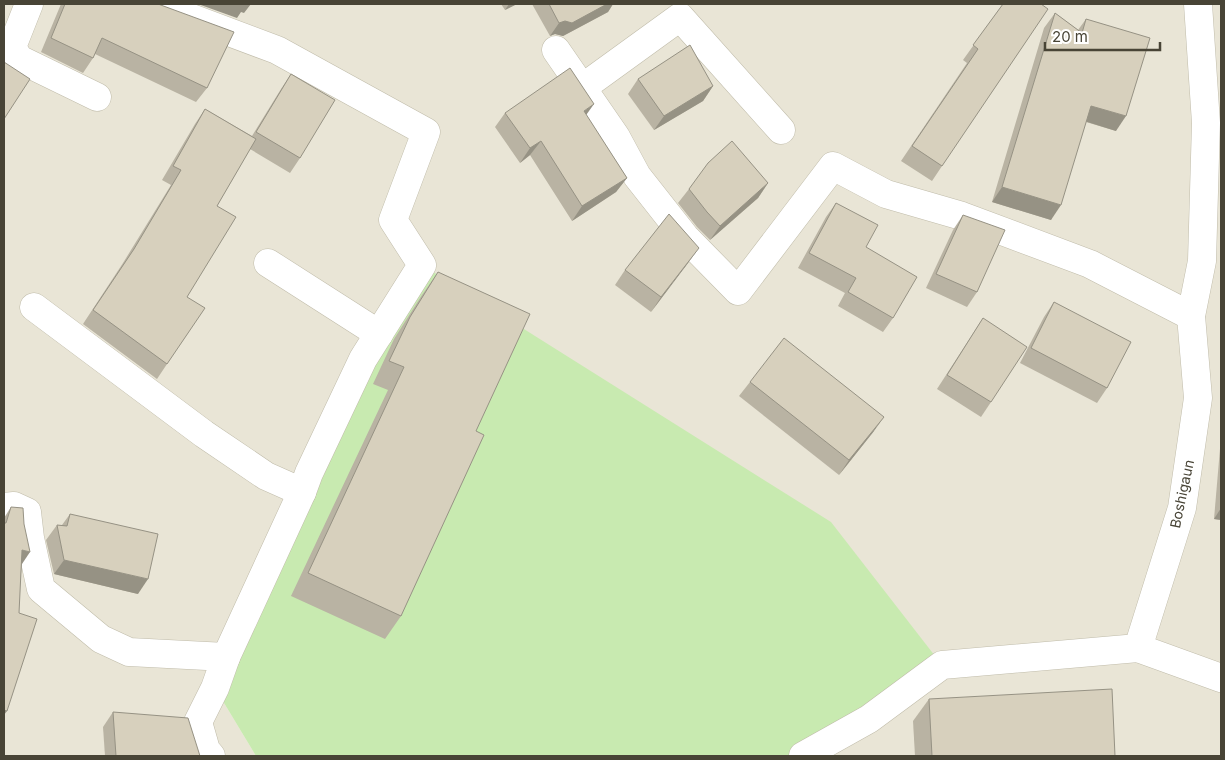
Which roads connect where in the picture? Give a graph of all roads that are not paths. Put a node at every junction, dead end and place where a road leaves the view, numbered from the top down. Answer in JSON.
{"nodes":[{"id":1,"x":29,"y":4,"type":"edge"},
{"id":2,"x":154,"y":4,"type":"edge"},
{"id":3,"x":1198,"y":4,"type":"edge"},
{"id":4,"x":676,"y":10,"type":"edge"},
{"id":5,"x":556,"y":50,"type":"dead end"},
{"id":6,"x":582,"y":88,"type":"junction"},
{"id":7,"x":98,"y":97,"type":"dead end"},
{"id":8,"x":781,"y":130,"type":"dead end"},
{"id":9,"x":268,"y":263,"type":"dead end"},
{"id":10,"x":34,"y":307,"type":"dead end"},
{"id":11,"x":1191,"y":316,"type":"junction"},
{"id":12,"x":378,"y":334,"type":"junction"},
{"id":13,"x":302,"y":492,"type":"junction"},
{"id":14,"x":4,"y":507,"type":"edge"},
{"id":15,"x":1138,"y":648,"type":"junction"},
{"id":16,"x":226,"y":657,"type":"junction"},
{"id":17,"x":1221,"y":678,"type":"edge"},
{"id":18,"x":211,"y":756,"type":"edge"},
{"id":19,"x":803,"y":756,"type":"edge"}],
"edges":[{"from":1,"to":7,"type":"street"},
{"from":2,"to":12,"type":"street"},
{"from":3,"to":11,"type":"street","name":"Boshigaun"},
{"from":4,"to":6,"type":"street"},
{"from":4,"to":8,"type":"street"},
{"from":5,"to":6,"type":"street"},
{"from":6,"to":11,"type":"street"},
{"from":9,"to":12,"type":"street"},
{"from":10,"to":13,"type":"street"},
{"from":11,"to":15,"type":"street","name":"Boshigaun"},
{"from":12,"to":13,"type":"street"},
{"from":13,"to":16,"type":"street"},
{"from":14,"to":16,"type":"street"},
{"from":15,"to":17,"type":"street"},
{"from":15,"to":19,"type":"street"},
{"from":16,"to":18,"type":"street"}]}
